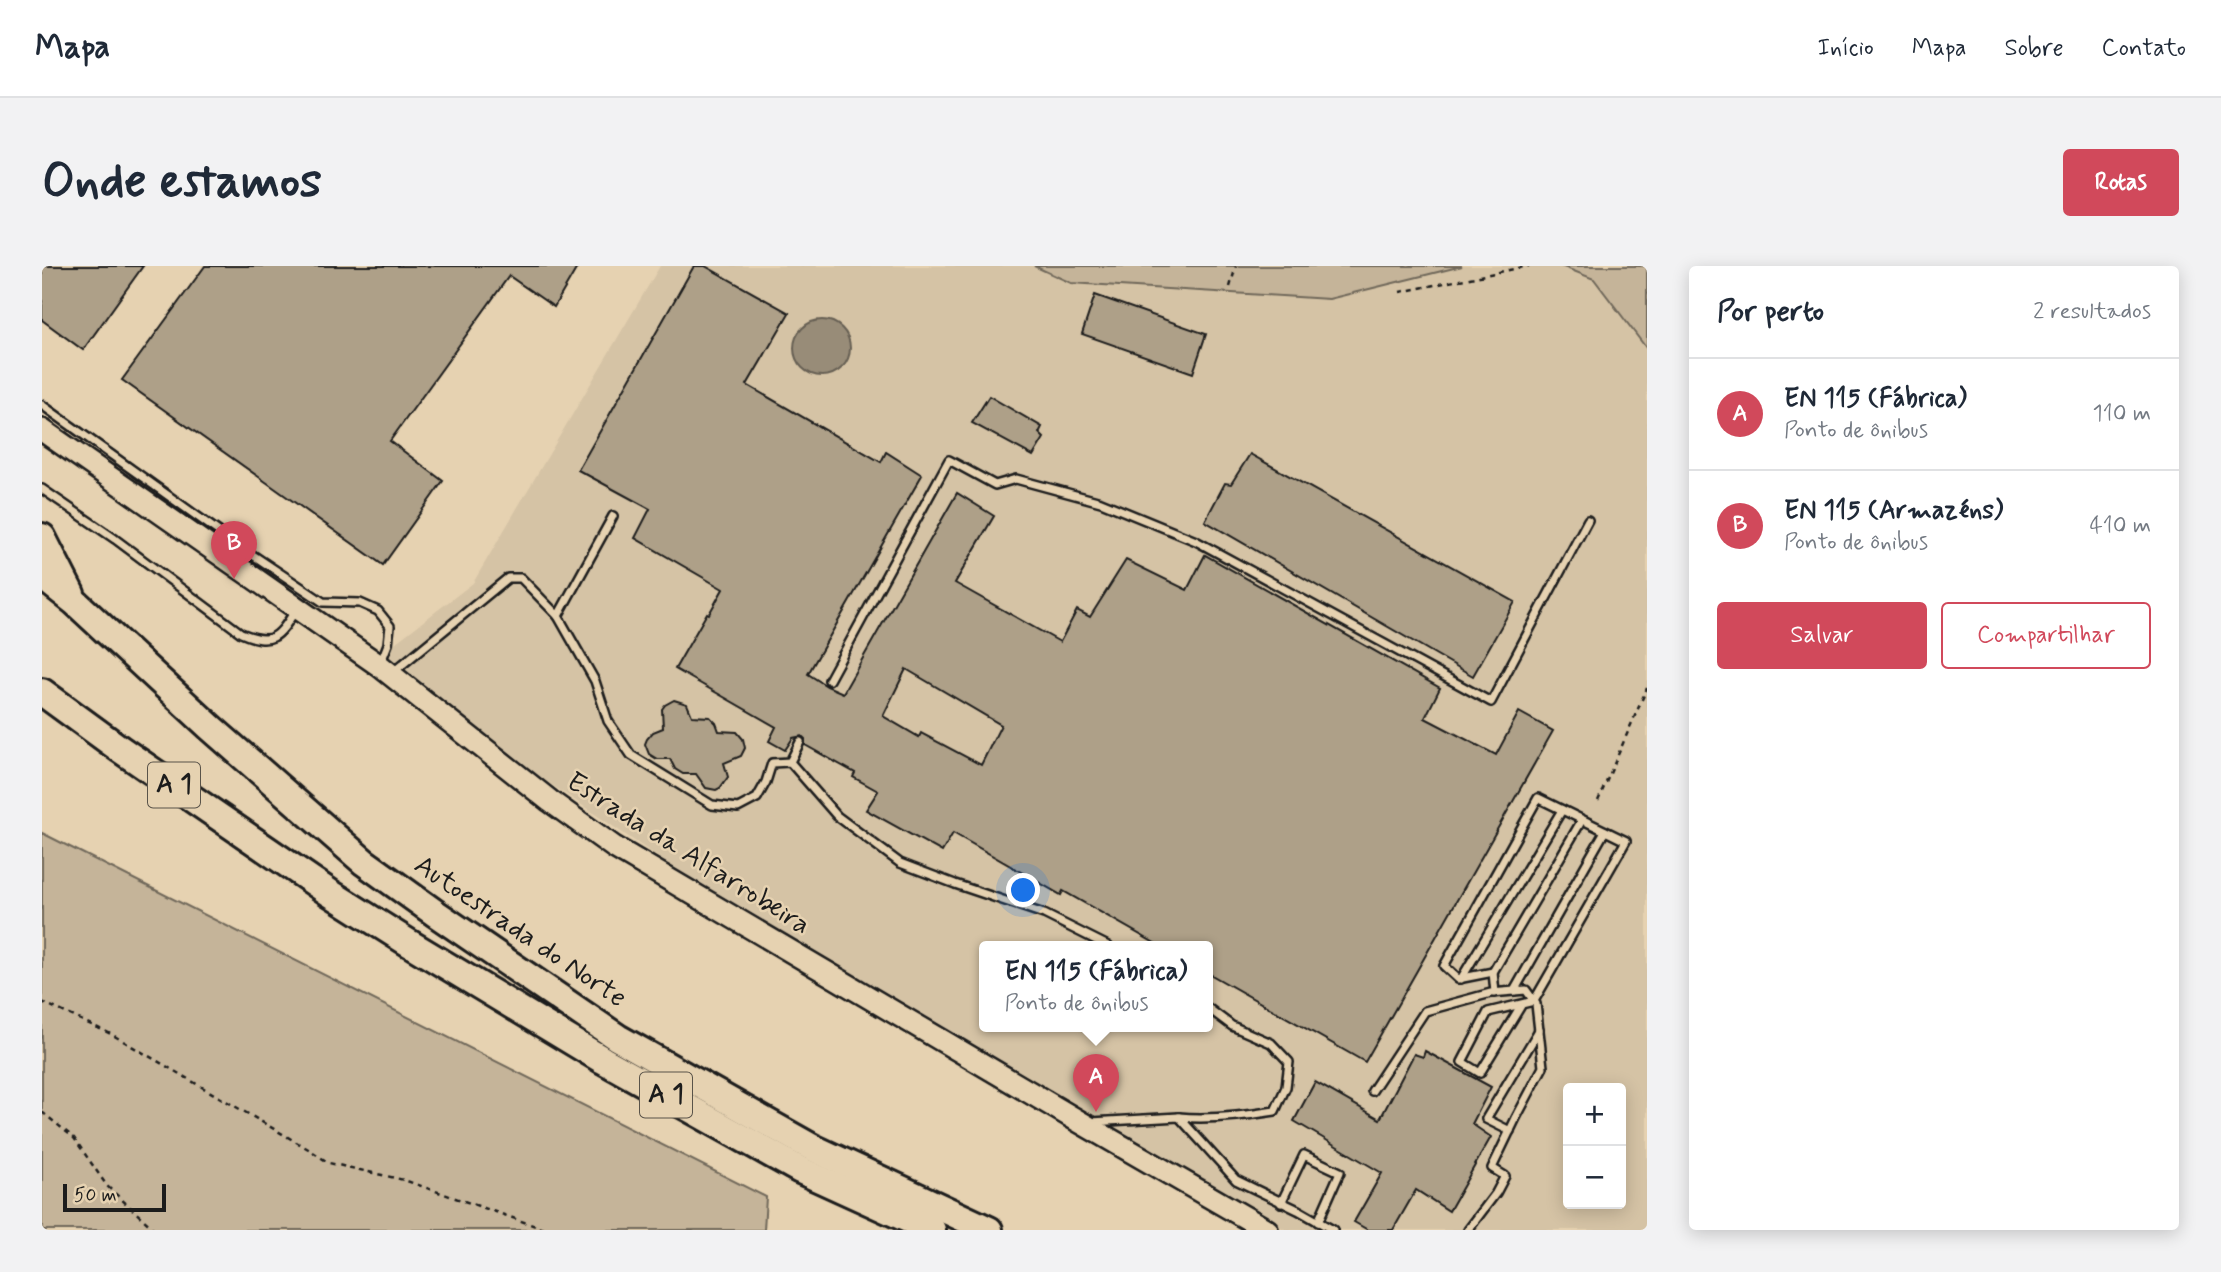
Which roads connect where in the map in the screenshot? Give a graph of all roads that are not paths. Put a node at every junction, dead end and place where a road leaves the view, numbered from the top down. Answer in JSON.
{"nodes":[{"id":1,"x":42,"y":405,"type":"edge"},
{"id":2,"x":42,"y":430,"type":"edge"},
{"id":3,"x":68,"y":436,"type":"junction"},
{"id":4,"x":42,"y":489,"type":"edge"},
{"id":5,"x":613,"y":516,"type":"dead end"},
{"id":6,"x":1588,"y":520,"type":"dead end"},
{"id":7,"x":42,"y":537,"type":"edge"},
{"id":8,"x":42,"y":561,"type":"edge"},
{"id":9,"x":42,"y":576,"type":"edge"},
{"id":10,"x":42,"y":586,"type":"edge"},
{"id":11,"x":75,"y":602,"type":"junction"},
{"id":12,"x":298,"y":607,"type":"junction"},
{"id":13,"x":558,"y":616,"type":"junction"},
{"id":14,"x":385,"y":670,"type":"junction"},
{"id":15,"x":42,"y":672,"type":"edge"},
{"id":16,"x":829,"y":680,"type":"dead end"},
{"id":17,"x":42,"y":692,"type":"edge"},
{"id":18,"x":50,"y":706,"type":"edge"},
{"id":19,"x":800,"y":742,"type":"dead end"},
{"id":20,"x":790,"y":762,"type":"junction"},
{"id":21,"x":1562,"y":810,"type":"junction"},
{"id":22,"x":1582,"y":820,"type":"junction"},
{"id":23,"x":1605,"y":831,"type":"junction"},
{"id":24,"x":1098,"y":941,"type":"edge"},
{"id":25,"x":1493,"y":972,"type":"junction"},
{"id":26,"x":1461,"y":979,"type":"junction"},
{"id":27,"x":1514,"y":991,"type":"junction"},
{"id":28,"x":1495,"y":993,"type":"junction"},
{"id":29,"x":1534,"y":1001,"type":"junction"},
{"id":30,"x":1522,"y":1004,"type":"junction"},
{"id":31,"x":1213,"y":1012,"type":"edge"},
{"id":32,"x":1539,"y":1030,"type":"junction"},
{"id":33,"x":1371,"y":1091,"type":"dead end"},
{"id":34,"x":1179,"y":1117,"type":"junction"},
{"id":35,"x":1080,"y":1122,"type":"junction"},
{"id":36,"x":1510,"y":1131,"type":"junction"},
{"id":37,"x":1281,"y":1202,"type":"junction"},
{"id":38,"x":1318,"y":1222,"type":"junction"},
{"id":39,"x":932,"y":1230,"type":"edge"},
{"id":40,"x":989,"y":1230,"type":"edge"},
{"id":41,"x":1268,"y":1230,"type":"edge"},
{"id":42,"x":1333,"y":1230,"type":"edge"},
{"id":43,"x":1468,"y":1230,"type":"edge"}],
"edges":[{"from":1,"to":3,"type":"lane"},
{"from":2,"to":3,"type":"main road","name":"Estrada da Alfarrobeira"},
{"from":3,"to":12,"type":"main road","name":"Estrada da Alfarrobeira"},
{"from":3,"to":14,"type":"lane"},
{"from":4,"to":12,"type":"lane"},
{"from":5,"to":13,"type":"lane"},
{"from":6,"to":16,"type":"lane"},
{"from":7,"to":11,"type":"highway","number":"A 1"},
{"from":8,"to":11,"type":"highway","number":"A 1"},
{"from":9,"to":11,"type":"highway","name":"Autoestrada do Norte","number":"A 1"},
{"from":10,"to":11,"type":"highway","name":"Autoestrada do Norte","number":"A 1"},
{"from":11,"to":40,"type":"highway","name":"Autoestrada do Norte","number":"A 1"},
{"from":12,"to":14,"type":"main road","name":"Estrada da Alfarrobeira"},
{"from":13,"to":14,"type":"lane"},
{"from":13,"to":20,"type":"lane"},
{"from":14,"to":35,"type":"main road","name":"Estrada da Alfarrobeira"},
{"from":15,"to":18,"type":"highway","number":"A 1"},
{"from":17,"to":18,"type":"highway","number":"A 1"},
{"from":18,"to":39,"type":"highway","number":"A 1"},
{"from":19,"to":20,"type":"lane"},
{"from":20,"to":24,"type":"lane"},
{"from":21,"to":22,"type":"lane"},
{"from":21,"to":26,"type":"lane"},
{"from":21,"to":26,"type":"lane"},
{"from":22,"to":23,"type":"lane"},
{"from":22,"to":25,"type":"lane"},
{"from":23,"to":27,"type":"lane"},
{"from":23,"to":29,"type":"lane"},
{"from":25,"to":26,"type":"lane"},
{"from":25,"to":28,"type":"lane"},
{"from":27,"to":28,"type":"lane"},
{"from":27,"to":29,"type":"lane"},
{"from":28,"to":33,"type":"lane"},
{"from":29,"to":30,"type":"lane"},
{"from":29,"to":32,"type":"lane"},
{"from":30,"to":30,"type":"lane"},
{"from":31,"to":34,"type":"lane"},
{"from":32,"to":36,"type":"lane"},
{"from":32,"to":36,"type":"lane"},
{"from":34,"to":35,"type":"lane"},
{"from":34,"to":37,"type":"lane"},
{"from":35,"to":41,"type":"main road","name":"Estrada da Alfarrobeira"},
{"from":36,"to":43,"type":"lane"},
{"from":37,"to":38,"type":"lane"},
{"from":37,"to":38,"type":"lane"},
{"from":38,"to":42,"type":"lane"}]}
